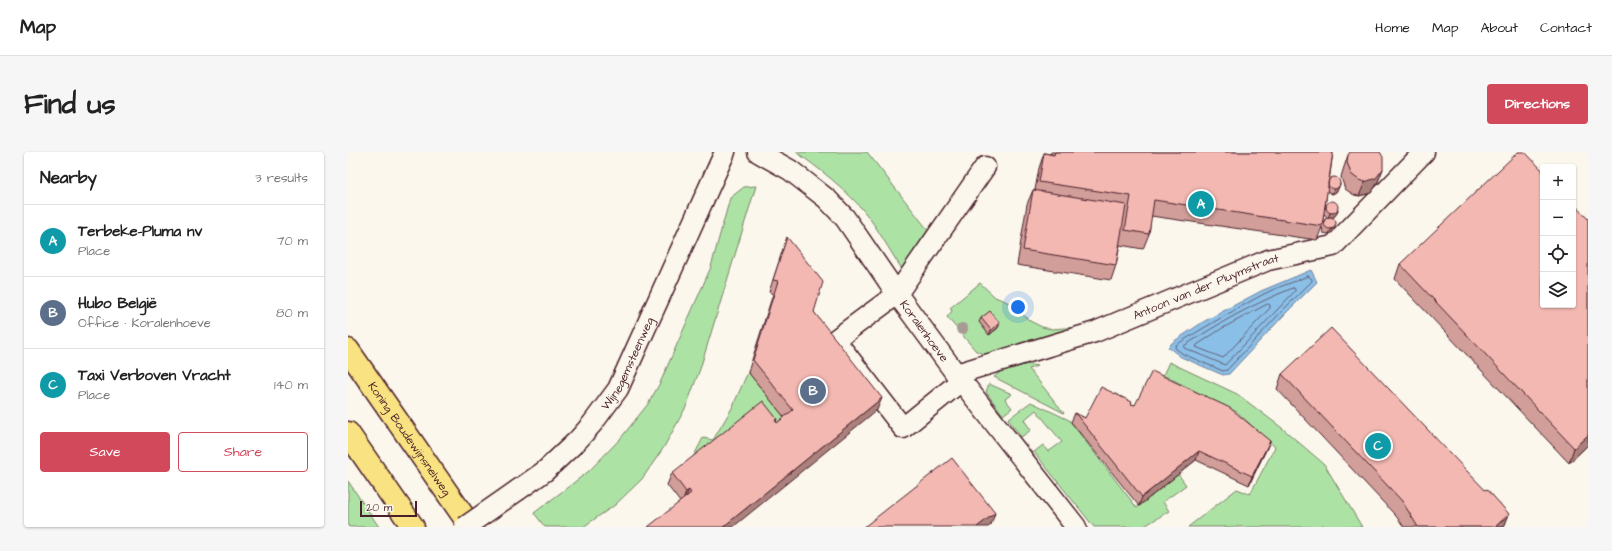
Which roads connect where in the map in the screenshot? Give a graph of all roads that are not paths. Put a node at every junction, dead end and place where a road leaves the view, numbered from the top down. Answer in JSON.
{"nodes":[{"id":1,"x":725,"y":152,"type":"edge"},
{"id":2,"x":758,"y":152,"type":"edge"},
{"id":3,"x":1424,"y":152,"type":"edge"},
{"id":4,"x":985,"y":167,"type":"dead end"},
{"id":5,"x":897,"y":294,"type":"junction"},
{"id":6,"x":348,"y":350,"type":"edge"},
{"id":7,"x":958,"y":378,"type":"junction"},
{"id":8,"x":348,"y":433,"type":"edge"},
{"id":9,"x":413,"y":527,"type":"edge"},
{"id":10,"x":465,"y":527,"type":"edge"},
{"id":11,"x":471,"y":527,"type":"edge"},
{"id":12,"x":1076,"y":527,"type":"edge"}],
"edges":[{"from":1,"to":10,"type":"street","name":"Wijnegemsteenweg","bridge":true},
{"from":2,"to":5,"type":"street","name":"Koralenhoeve"},
{"from":3,"to":7,"type":"street","name":"Antoon van der Pluymstraat"},
{"from":4,"to":5,"type":"street"},
{"from":5,"to":7,"type":"street","name":"Koralenhoeve"},
{"from":5,"to":7,"type":"street"},
{"from":6,"to":11,"type":"highway","name":"Koning Boudewijnsnelweg"},
{"from":7,"to":12,"type":"street","name":"Koralenhoeve"},
{"from":8,"to":9,"type":"highway"}]}
